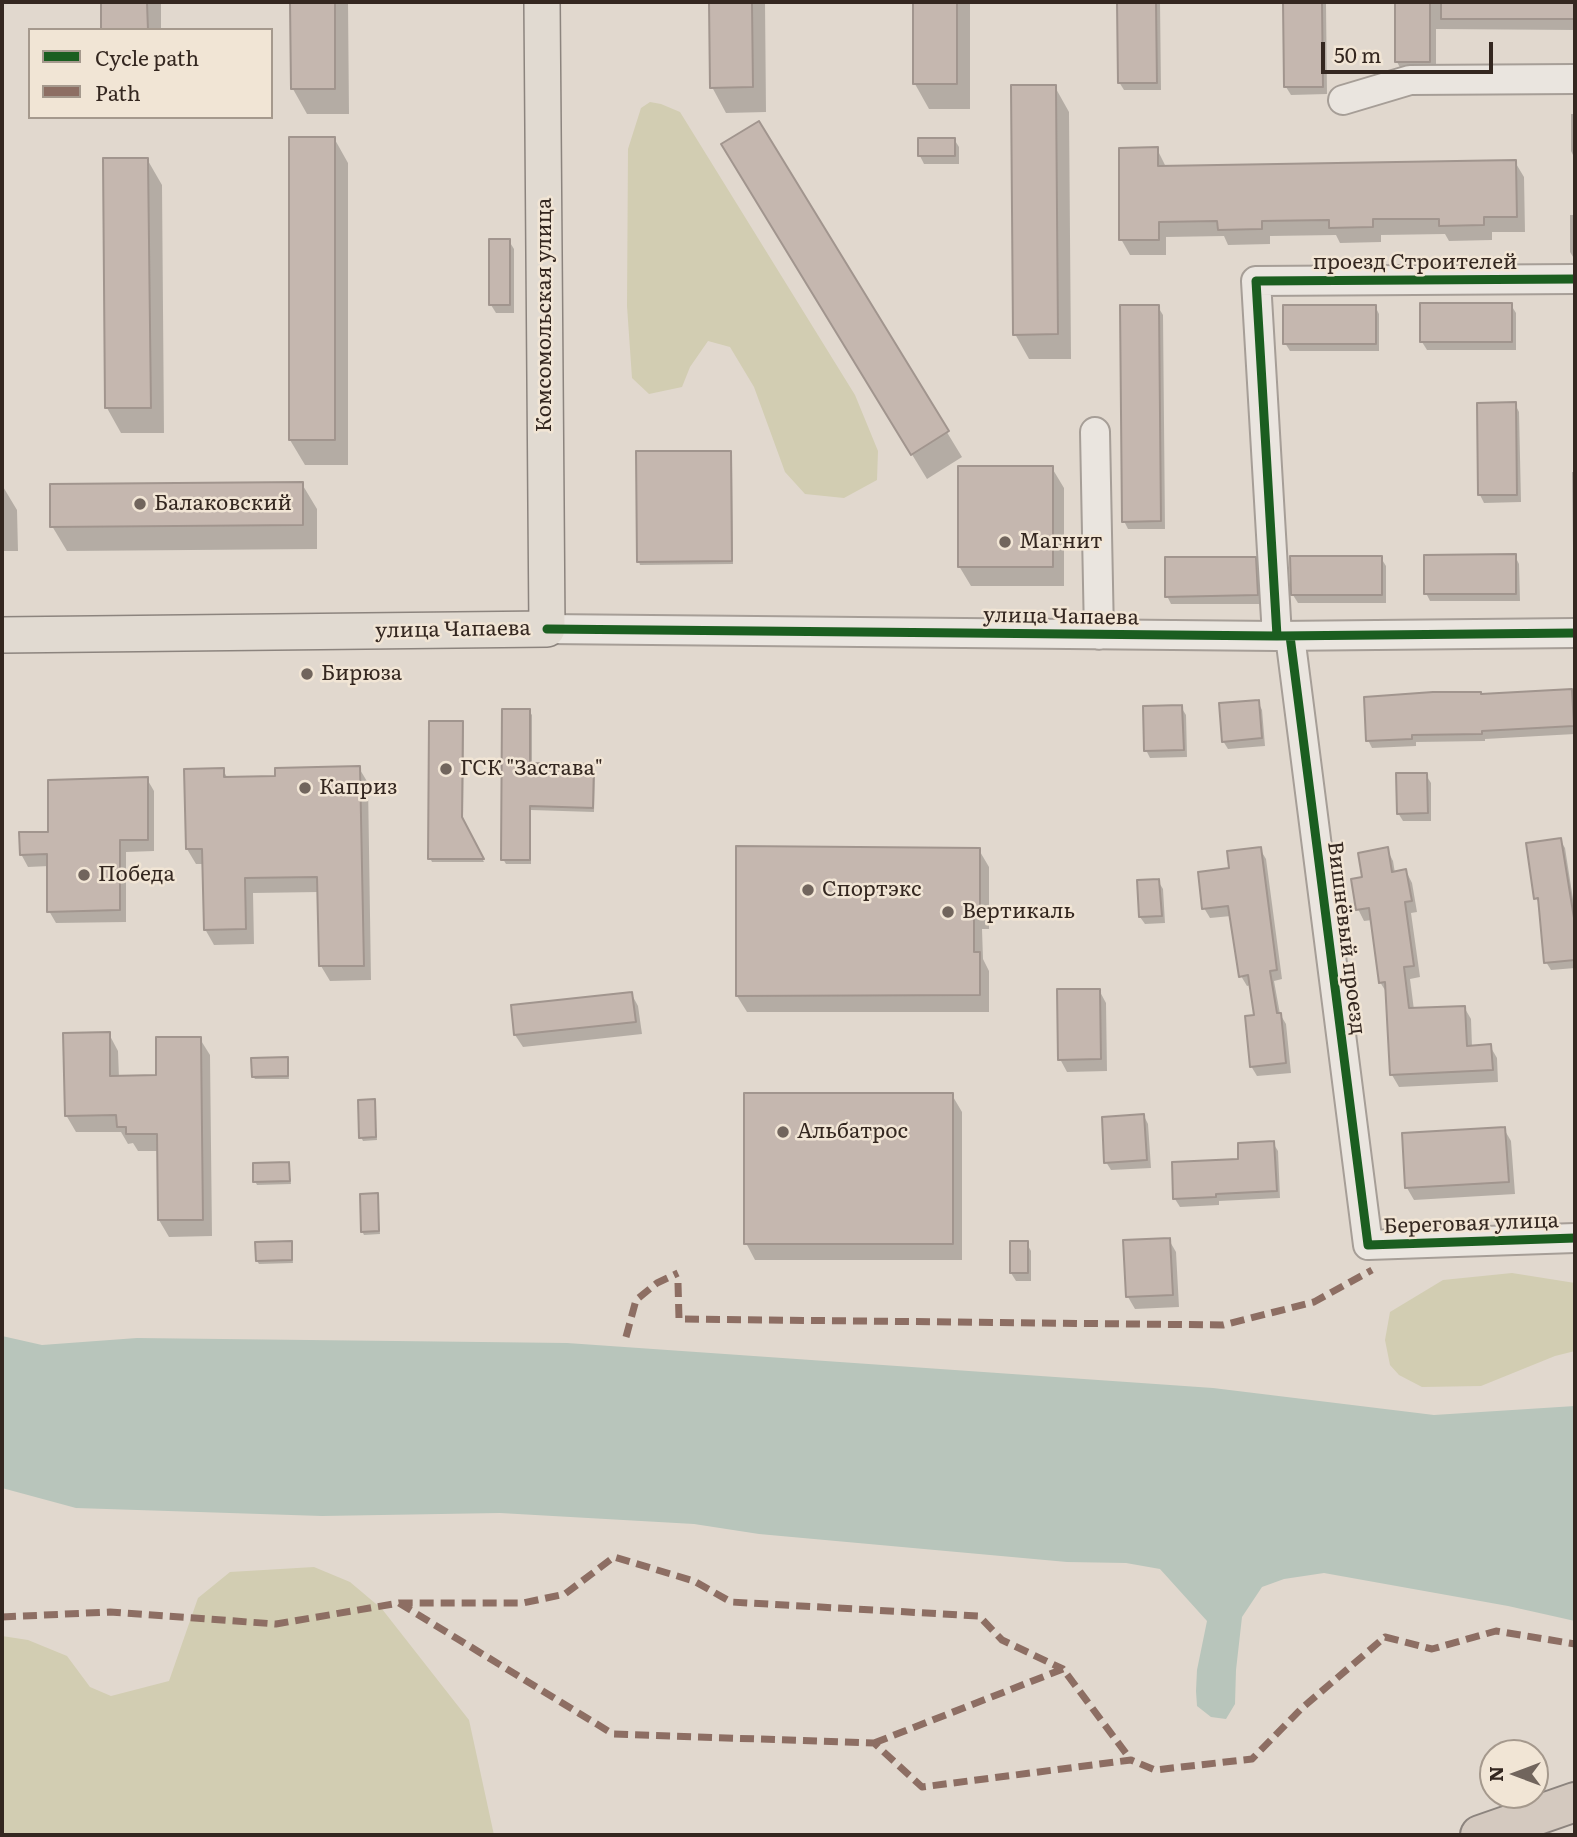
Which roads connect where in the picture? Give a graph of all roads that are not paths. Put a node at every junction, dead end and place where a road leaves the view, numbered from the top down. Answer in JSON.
{"nodes":[{"id":1,"x":542,"y":2,"type":"edge"},
{"id":2,"x":1575,"y":79,"type":"edge"},
{"id":3,"x":1343,"y":100,"type":"dead end"},
{"id":4,"x":1575,"y":279,"type":"edge"},
{"id":5,"x":1256,"y":281,"type":"joint"},
{"id":6,"x":1095,"y":432,"type":"dead end"},
{"id":7,"x":547,"y":629,"type":"junction"},
{"id":8,"x":1575,"y":633,"type":"edge"},
{"id":9,"x":2,"y":635,"type":"edge"},
{"id":10,"x":1098,"y":635,"type":"junction"},
{"id":11,"x":1283,"y":636,"type":"junction"},
{"id":12,"x":1575,"y":1238,"type":"edge"},
{"id":13,"x":1368,"y":1245,"type":"joint"},
{"id":14,"x":1575,"y":1802,"type":"edge"},
{"id":15,"x":1480,"y":1835,"type":"edge"}],
"edges":[{"from":1,"to":7,"type":"main road","name":"Комсомольская улица"},
{"from":2,"to":3,"type":"street"},
{"from":4,"to":5,"type":"street","name":"проезд Строителей"},
{"from":5,"to":11,"type":"street","name":"Вишнёвый проезд"},
{"from":6,"to":10,"type":"street"},
{"from":7,"to":9,"type":"main road","name":"улица Чапаева"},
{"from":7,"to":10,"type":"street","name":"улица Чапаева"},
{"from":8,"to":11,"type":"street","name":"улица Чапаева"},
{"from":10,"to":11,"type":"street","name":"улица Чапаева"},
{"from":11,"to":13,"type":"street","name":"Вишнёвый проезд"},
{"from":12,"to":13,"type":"street","name":"Береговая улица"},
{"from":14,"to":15,"type":"highway"}]}
